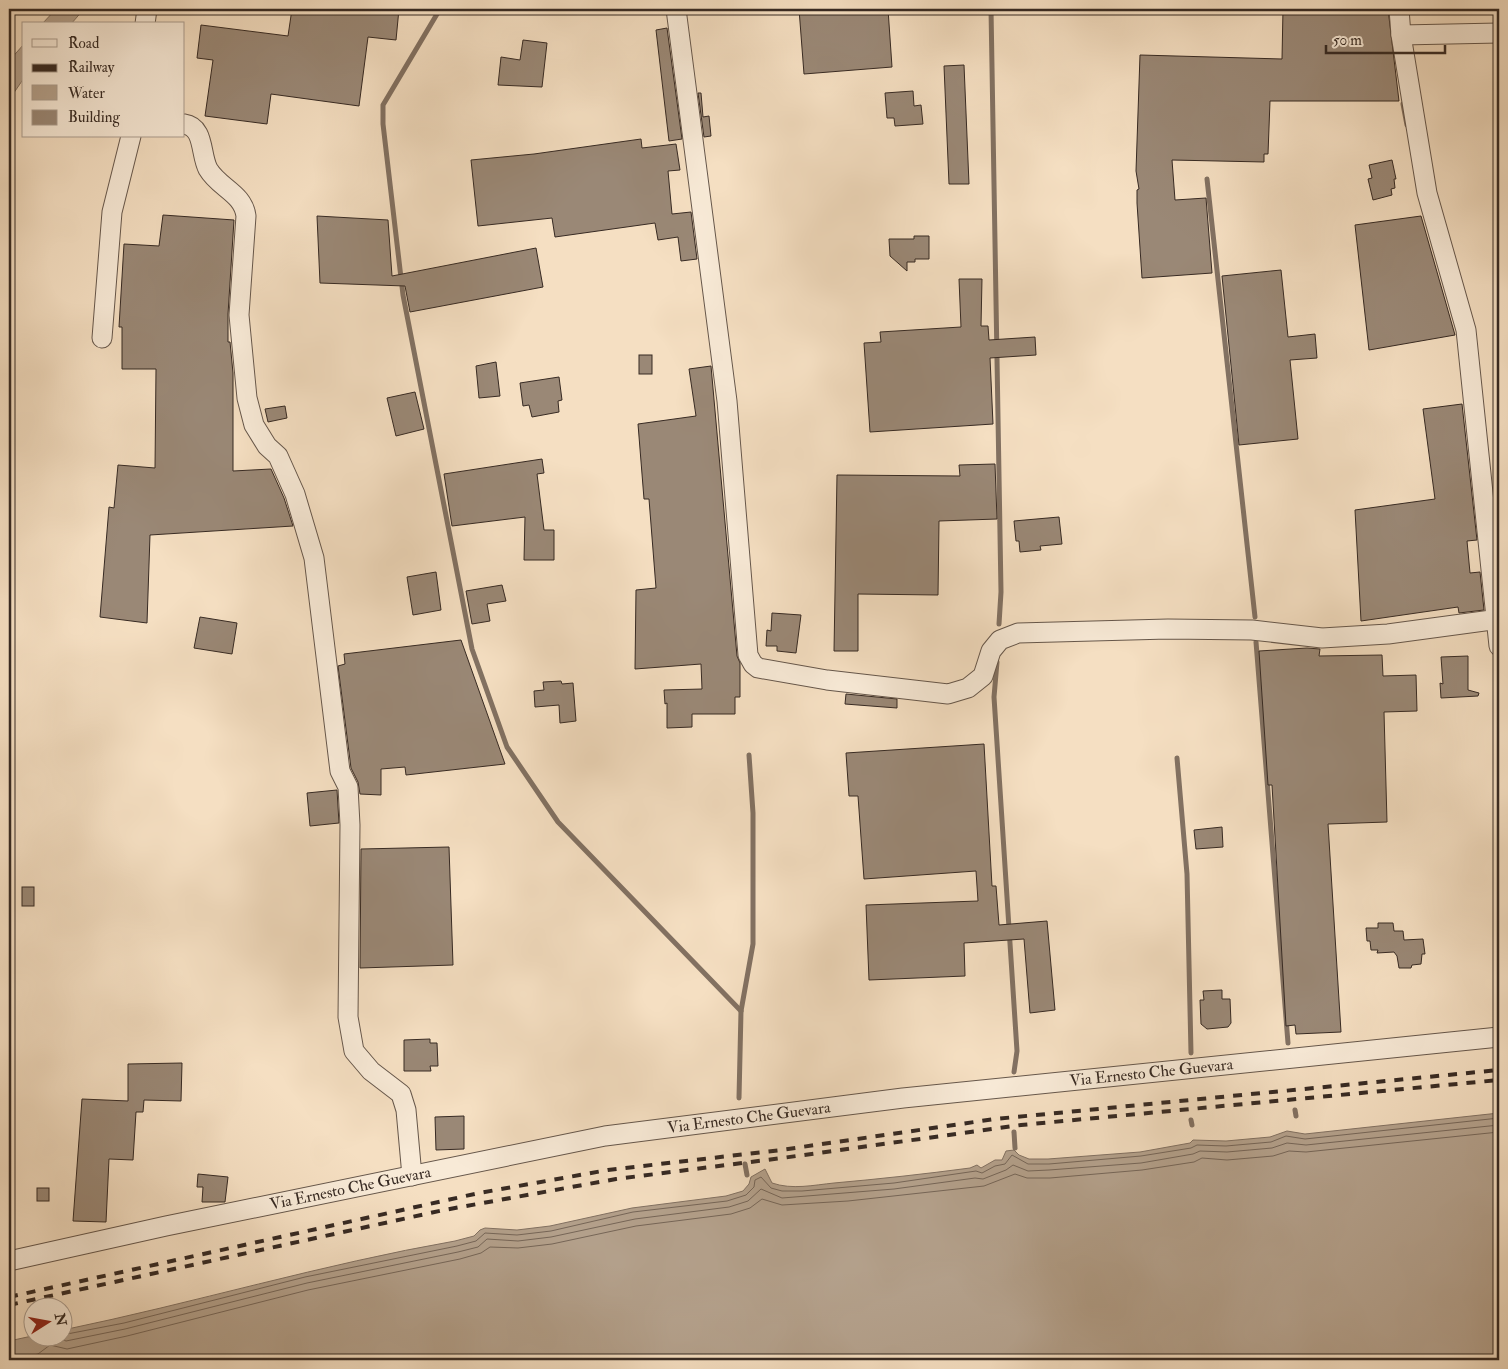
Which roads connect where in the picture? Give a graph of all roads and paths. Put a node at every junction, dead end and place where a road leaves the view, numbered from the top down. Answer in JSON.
{"nodes":[{"id":1,"x":148,"y":9,"type":"edge"},
{"id":2,"x":676,"y":9,"type":"edge"},
{"id":3,"x":1399,"y":9,"type":"edge"},
{"id":4,"x":145,"y":22,"type":"edge"},
{"id":5,"x":1499,"y":33,"type":"edge"},
{"id":6,"x":1401,"y":34,"type":"junction"},
{"id":7,"x":185,"y":124,"type":"edge"},
{"id":8,"x":130,"y":138,"type":"edge"},
{"id":9,"x":102,"y":338,"type":"dead end"},
{"id":10,"x":1498,"y":619,"type":"edge"},
{"id":11,"x":1499,"y":646,"type":"edge"},
{"id":12,"x":1499,"y":1037,"type":"edge"},
{"id":13,"x":412,"y":1176,"type":"junction"},
{"id":14,"x":9,"y":1261,"type":"edge"}],
"edges":[{"from":1,"to":4,"type":"street"},
{"from":2,"to":10,"type":"street"},
{"from":3,"to":6,"type":"street"},
{"from":5,"to":6,"type":"street"},
{"from":6,"to":10,"type":"street"},
{"from":7,"to":13,"type":"street"},
{"from":8,"to":9,"type":"street"},
{"from":10,"to":11,"type":"street"},
{"from":12,"to":13,"type":"street","name":"Via Ernesto Che Guevara"},
{"from":13,"to":14,"type":"street","name":"Via Ernesto Che Guevara"}]}
